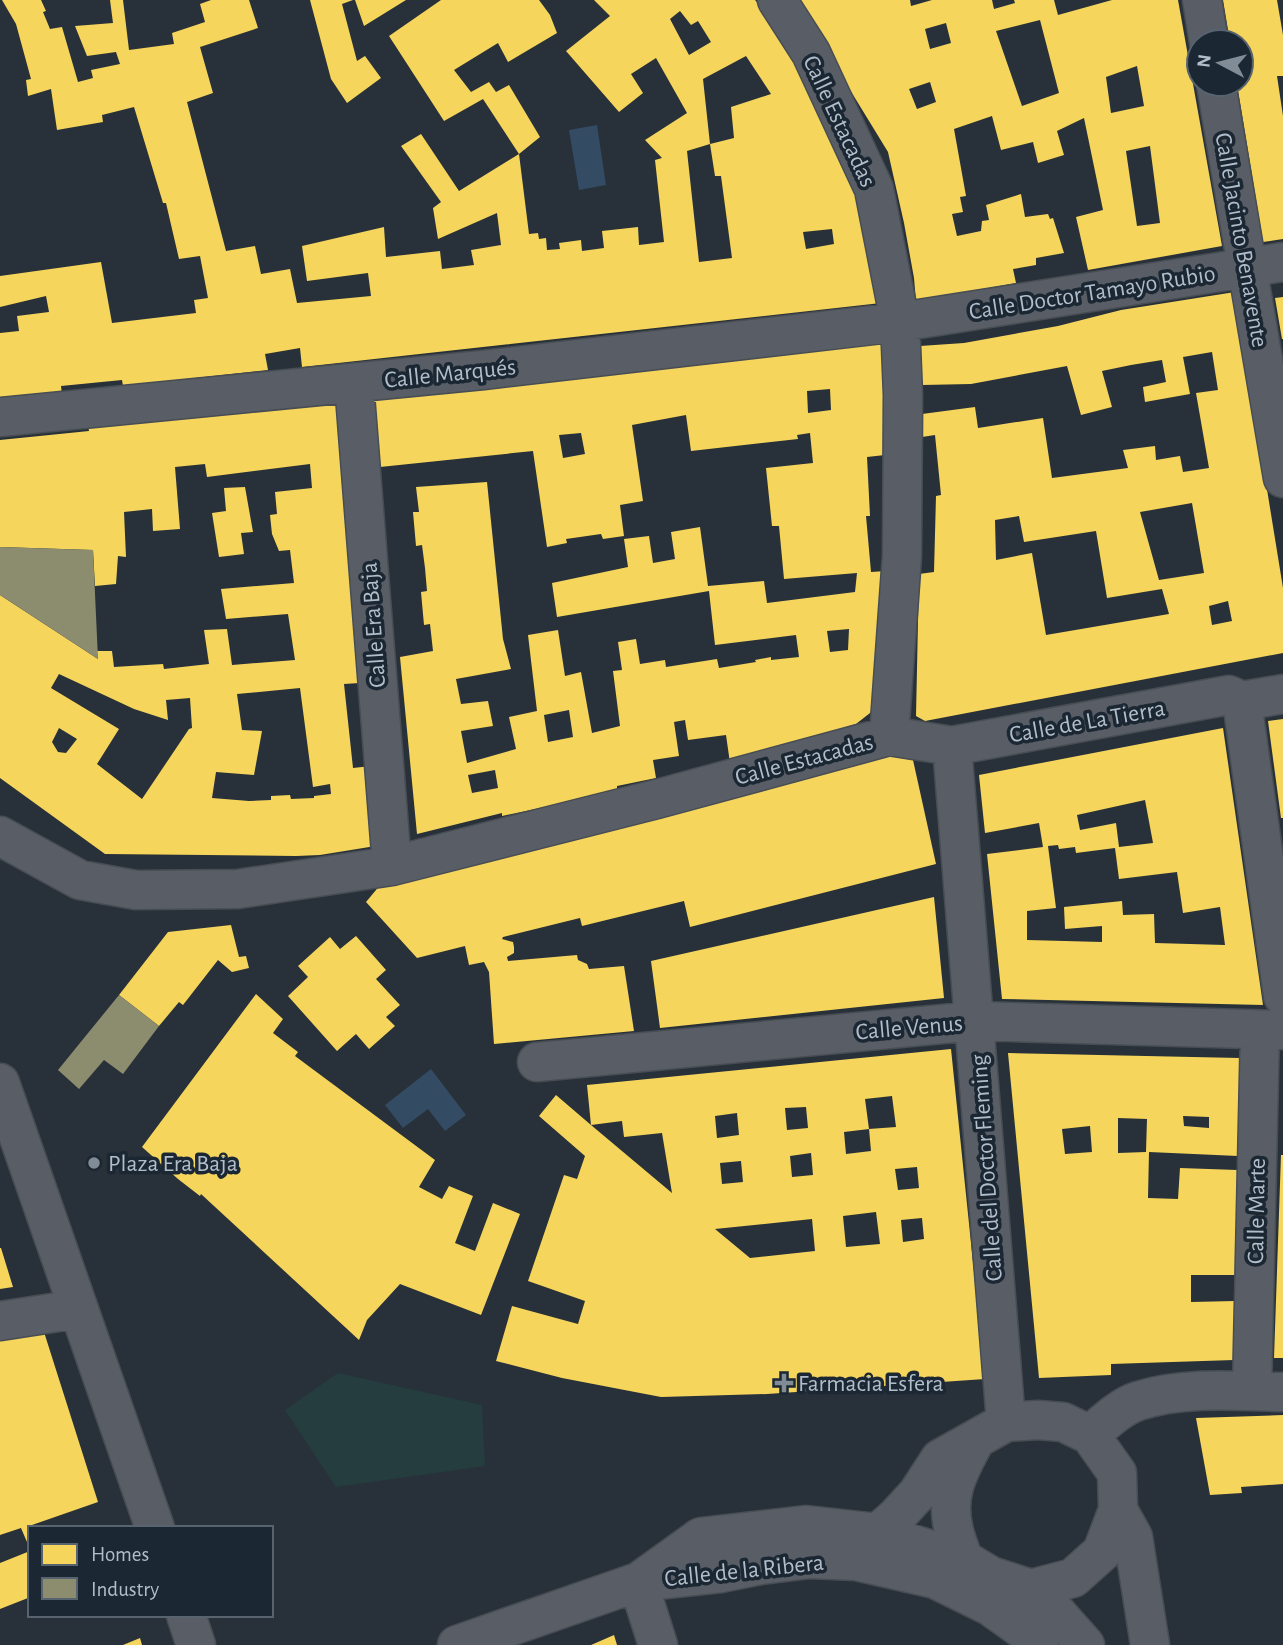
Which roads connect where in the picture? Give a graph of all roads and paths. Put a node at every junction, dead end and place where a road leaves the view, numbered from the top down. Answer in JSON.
{"nodes":[{"id":1,"x":777,"y":0,"type":"edge"},
{"id":2,"x":1202,"y":0,"type":"edge"},
{"id":3,"x":1207,"y":28,"type":"edge"},
{"id":4,"x":1220,"y":98,"type":"edge"},
{"id":5,"x":1265,"y":265,"type":"edge"},
{"id":6,"x":900,"y":322,"type":"junction"},
{"id":7,"x":354,"y":383,"type":"junction"},
{"id":8,"x":0,"y":417,"type":"edge"},
{"id":9,"x":1283,"y":478,"type":"edge"},
{"id":10,"x":1283,"y":694,"type":"edge"},
{"id":11,"x":1242,"y":701,"type":"junction"},
{"id":12,"x":889,"y":736,"type":"junction"},
{"id":13,"x":952,"y":746,"type":"junction"},
{"id":14,"x":0,"y":836,"type":"edge"},
{"id":15,"x":392,"y":866,"type":"junction"},
{"id":16,"x":1283,"y":996,"type":"edge"},
{"id":17,"x":975,"y":1021,"type":"junction"},
{"id":18,"x":1271,"y":1030,"type":"edge"},
{"id":19,"x":537,"y":1062,"type":"dead end"},
{"id":20,"x":0,"y":1083,"type":"edge"},
{"id":21,"x":78,"y":1310,"type":"junction"},
{"id":22,"x":0,"y":1321,"type":"edge"},
{"id":23,"x":1267,"y":1392,"type":"edge"},
{"id":24,"x":991,"y":1430,"type":"junction"},
{"id":25,"x":1090,"y":1435,"type":"junction"},
{"id":26,"x":1118,"y":1510,"type":"junction"},
{"id":27,"x":154,"y":1526,"type":"edge"},
{"id":28,"x":877,"y":1533,"type":"junction"},
{"id":29,"x":638,"y":1582,"type":"junction"},
{"id":30,"x":975,"y":1588,"type":"junction"},
{"id":31,"x":1031,"y":1590,"type":"junction"},
{"id":32,"x":187,"y":1617,"type":"edge"},
{"id":33,"x":196,"y":1645,"type":"edge"},
{"id":34,"x":457,"y":1645,"type":"edge"},
{"id":35,"x":658,"y":1645,"type":"edge"},
{"id":36,"x":1039,"y":1645,"type":"edge"},
{"id":37,"x":1085,"y":1645,"type":"edge"},
{"id":38,"x":1150,"y":1645,"type":"edge"}],
"edges":[{"from":1,"to":6,"type":"street","name":"Calle Estacadas"},
{"from":2,"to":3,"type":"street"},
{"from":4,"to":5,"type":"street","name":"Calle Jacinto Benavente"},
{"from":5,"to":6,"type":"street","name":"Calle Doctor Tamayo Rubio"},
{"from":5,"to":9,"type":"street","name":"Calle Jacinto Benavente"},
{"from":6,"to":7,"type":"street","name":"Calle Marqués"},
{"from":6,"to":12,"type":"street","name":"Calle Estacadas"},
{"from":7,"to":8,"type":"street","name":"Calle Marqués"},
{"from":7,"to":15,"type":"street","name":"Calle Era Baja"},
{"from":10,"to":11,"type":"street","name":"Calle de La Tierra"},
{"from":11,"to":13,"type":"street","name":"Calle de La Tierra"},
{"from":11,"to":16,"type":"street"},
{"from":12,"to":13,"type":"street","name":"Calle de La Tierra"},
{"from":12,"to":15,"type":"street","name":"Calle Estacadas"},
{"from":13,"to":17,"type":"street","name":"Calle del Doctor Fleming"},
{"from":14,"to":15,"type":"street","name":"Calle Estacadas"},
{"from":17,"to":18,"type":"street","name":"Calle Venus"},
{"from":17,"to":19,"type":"street","name":"Calle Venus"},
{"from":17,"to":24,"type":"street","name":"Calle del Doctor Fleming"},
{"from":18,"to":23,"type":"street","name":"Calle Marte"},
{"from":20,"to":21,"type":"street"},
{"from":21,"to":22,"type":"street"},
{"from":21,"to":27,"type":"street"},
{"from":23,"to":25,"type":"street"},
{"from":24,"to":25,"type":"street"},
{"from":24,"to":28,"type":"street"},
{"from":24,"to":30,"type":"street"},
{"from":25,"to":26,"type":"street"},
{"from":26,"to":31,"type":"street"},
{"from":26,"to":38,"type":"street"},
{"from":28,"to":29,"type":"street","name":"Calle de la Ribera"},
{"from":28,"to":30,"type":"street","name":"Calle de la Ribera"},
{"from":29,"to":30,"type":"street","name":"Calle de la Ribera"},
{"from":29,"to":34,"type":"street","name":"Calle de la Ribera"},
{"from":29,"to":35,"type":"street"},
{"from":30,"to":31,"type":"street"},
{"from":30,"to":31,"type":"street"},
{"from":30,"to":36,"type":"street","name":"Calle de la Ribera"},
{"from":31,"to":37,"type":"street"},
{"from":32,"to":33,"type":"street"}]}
